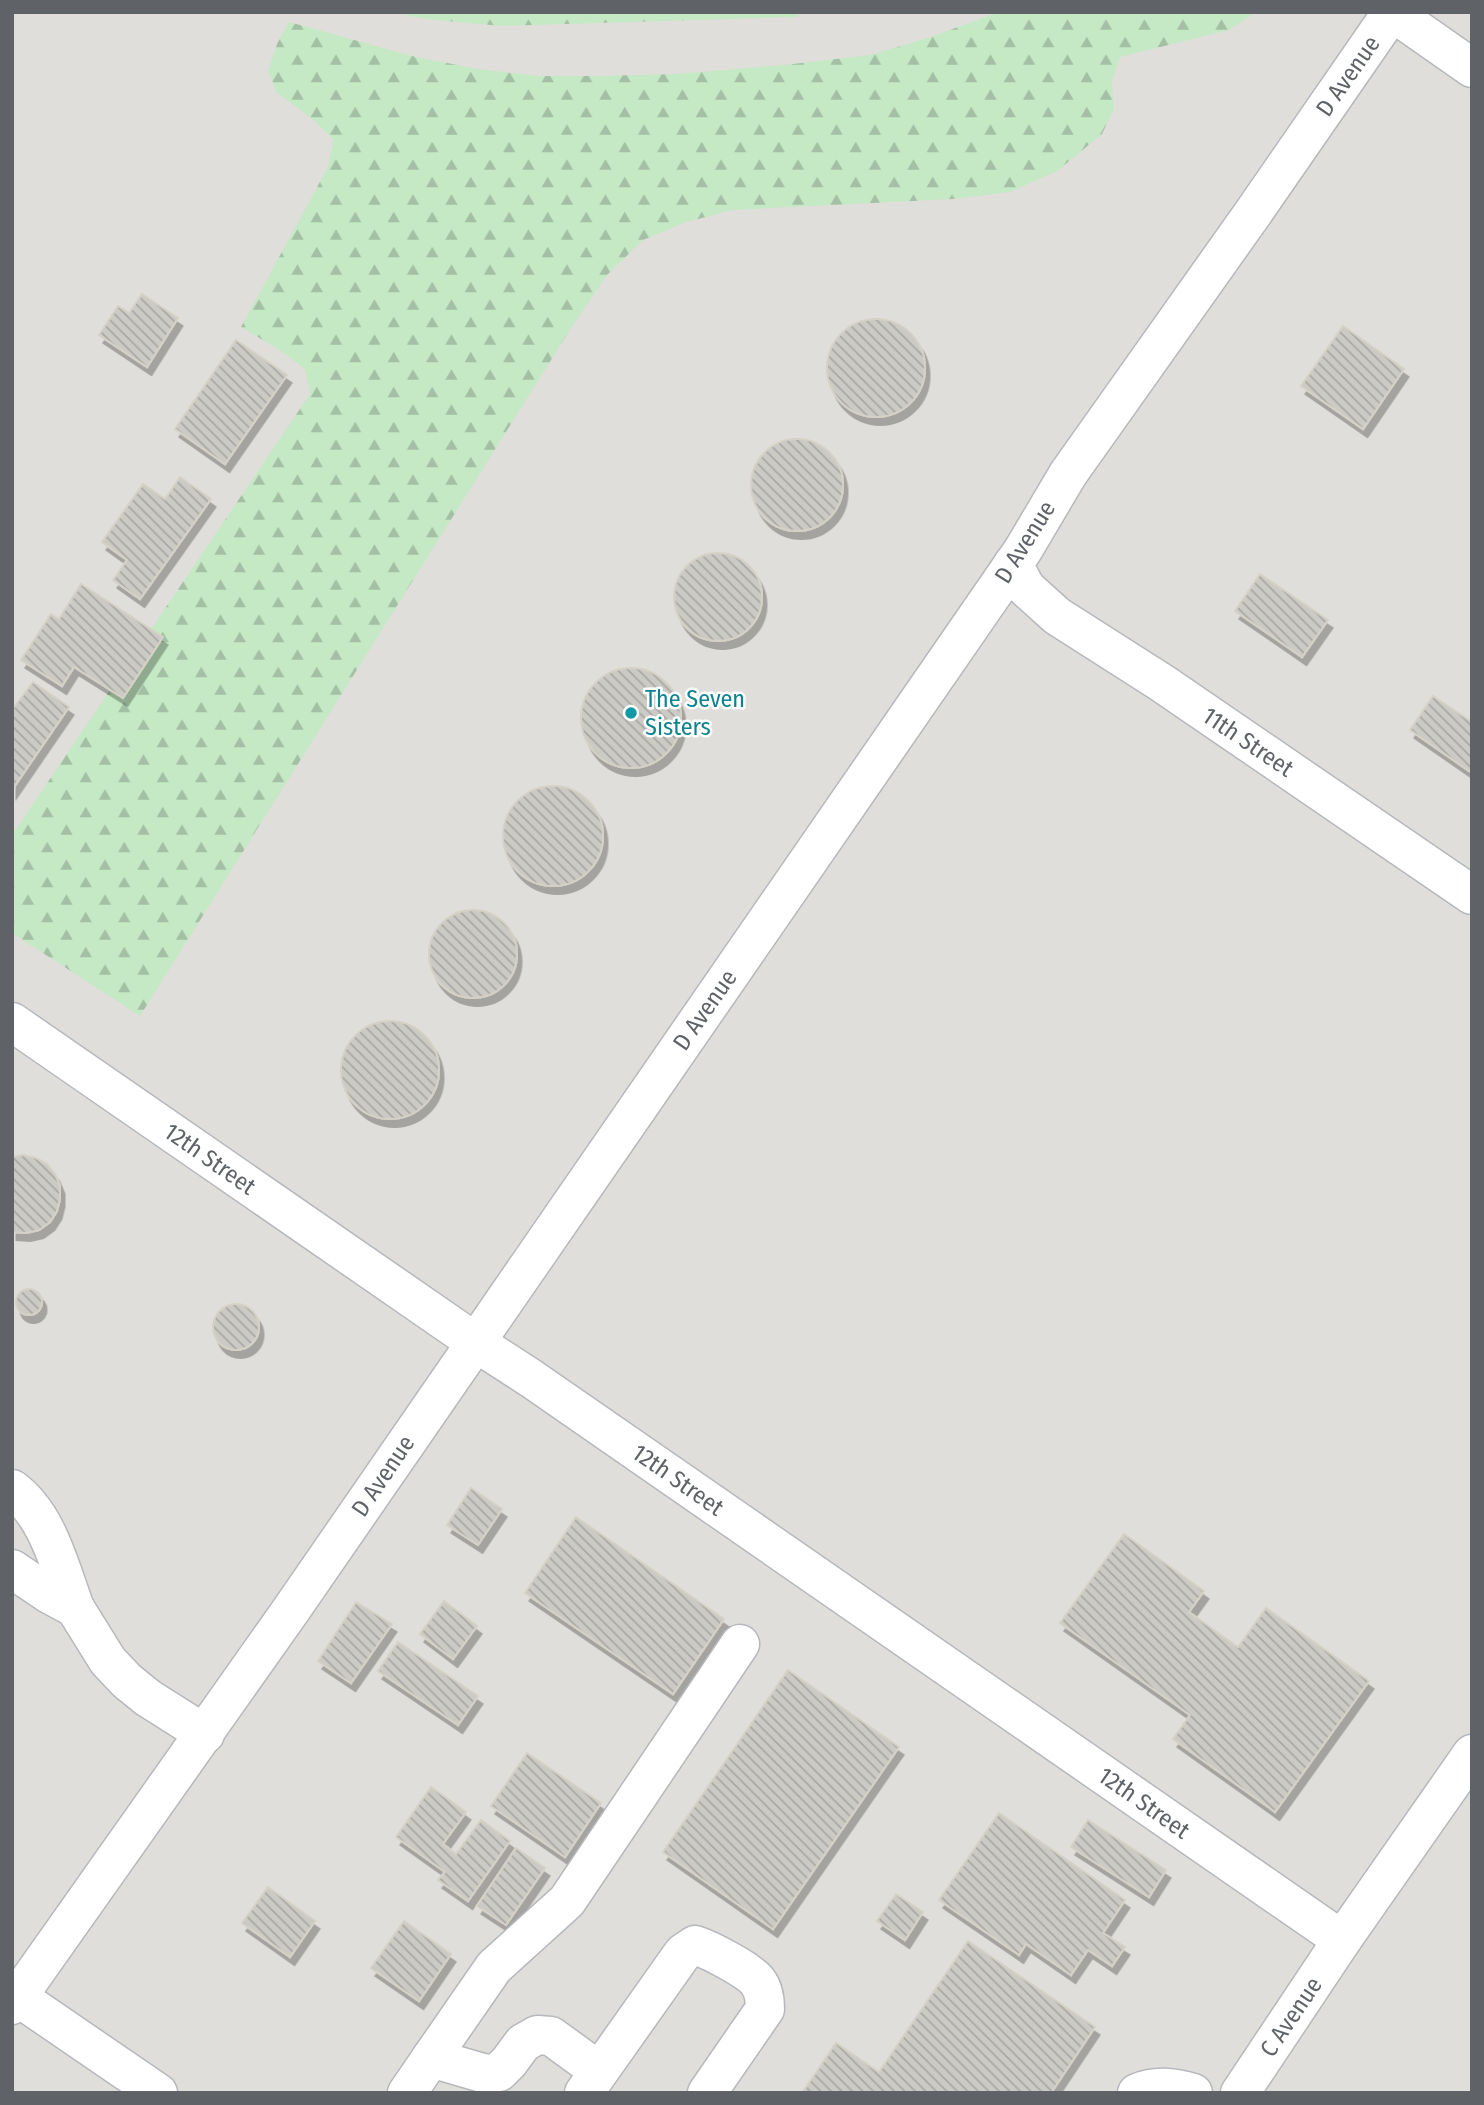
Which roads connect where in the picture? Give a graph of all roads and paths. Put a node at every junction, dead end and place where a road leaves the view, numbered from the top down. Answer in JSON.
{"nodes":[{"id":1,"x":1392,"y":12,"type":"edge"},
{"id":2,"x":1472,"y":68,"type":"edge"},
{"id":3,"x":1020,"y":576,"type":"junction"},
{"id":4,"x":1472,"y":895,"type":"edge"},
{"id":5,"x":12,"y":1022,"type":"edge"},
{"id":6,"x":475,"y":1342,"type":"junction"},
{"id":7,"x":12,"y":1489,"type":"edge"},
{"id":8,"x":12,"y":1569,"type":"edge"},
{"id":9,"x":75,"y":1608,"type":"junction"},
{"id":10,"x":740,"y":1644,"type":"dead end"},
{"id":11,"x":205,"y":1734,"type":"junction"},
{"id":12,"x":1469,"y":1763,"type":"edge"},
{"id":13,"x":1342,"y":1940,"type":"junction"},
{"id":14,"x":14,"y":1998,"type":"edge"},
{"id":15,"x":430,"y":2058,"type":"junction"},
{"id":16,"x":592,"y":2082,"type":"edge"},
{"id":17,"x":1252,"y":2089,"type":"edge"},
{"id":18,"x":158,"y":2093,"type":"edge"},
{"id":19,"x":407,"y":2093,"type":"edge"},
{"id":20,"x":706,"y":2093,"type":"edge"},
{"id":21,"x":1136,"y":2093,"type":"edge"},
{"id":22,"x":1193,"y":2093,"type":"edge"}],
"edges":[{"from":1,"to":2,"type":"lane"},
{"from":1,"to":3,"type":"lane","name":"D Avenue"},
{"from":3,"to":4,"type":"lane","name":"11th Street"},
{"from":3,"to":6,"type":"lane","name":"D Avenue"},
{"from":5,"to":6,"type":"lane","name":"12th Street"},
{"from":6,"to":11,"type":"lane","name":"D Avenue"},
{"from":6,"to":13,"type":"lane","name":"12th Street"},
{"from":7,"to":9,"type":"lane"},
{"from":8,"to":9,"type":"lane"},
{"from":9,"to":11,"type":"lane"},
{"from":10,"to":15,"type":"lane"},
{"from":11,"to":14,"type":"lane","name":"D Avenue"},
{"from":12,"to":13,"type":"lane","name":"C Avenue"},
{"from":13,"to":17,"type":"lane","name":"C Avenue"},
{"from":14,"to":18,"type":"lane"},
{"from":15,"to":16,"type":"lane"},
{"from":15,"to":19,"type":"lane"},
{"from":16,"to":20,"type":"lane"},
{"from":21,"to":22,"type":"lane"}]}
